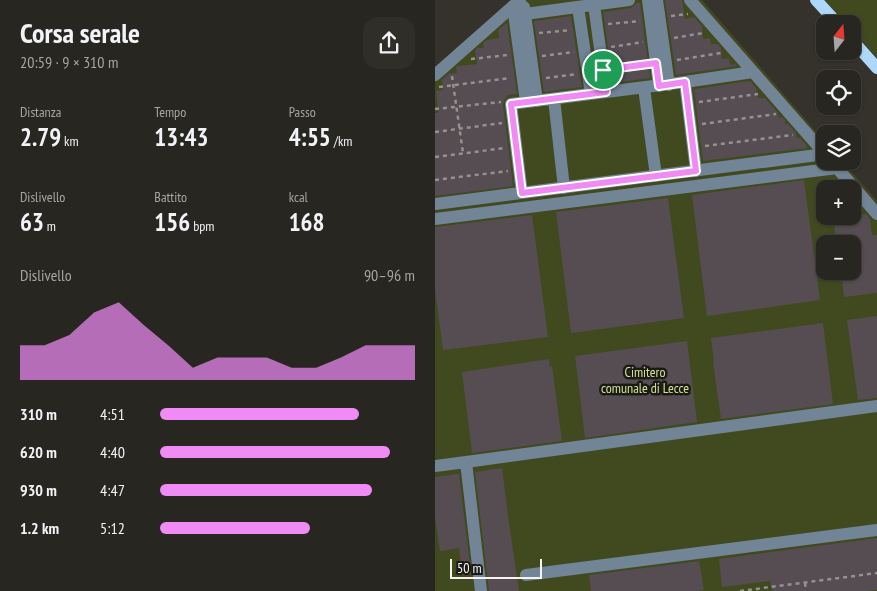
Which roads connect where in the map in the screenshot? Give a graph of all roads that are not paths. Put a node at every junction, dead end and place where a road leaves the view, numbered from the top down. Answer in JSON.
{"nodes":[{"id":1,"x":629,"y":0,"type":"edge"},
{"id":2,"x":649,"y":0,"type":"edge"},
{"id":3,"x":657,"y":0,"type":"edge"},
{"id":4,"x":691,"y":0,"type":"edge"},
{"id":5,"x":816,"y":0,"type":"edge"},
{"id":6,"x":519,"y":2,"type":"edge"},
{"id":7,"x":594,"y":5,"type":"junction"},
{"id":8,"x":578,"y":7,"type":"junction"},
{"id":9,"x":525,"y":14,"type":"junction"},
{"id":10,"x":829,"y":15,"type":"edge"},
{"id":11,"x":655,"y":18,"type":"junction"},
{"id":12,"x":861,"y":50,"type":"edge"},
{"id":13,"x":525,"y":56,"type":"junction"},
{"id":14,"x":877,"y":68,"type":"edge"},
{"id":15,"x":753,"y":72,"type":"junction"},
{"id":16,"x":435,"y":75,"type":"edge"},
{"id":17,"x":685,"y":82,"type":"junction"},
{"id":18,"x":664,"y":85,"type":"junction"},
{"id":19,"x":644,"y":88,"type":"junction"},
{"id":20,"x":606,"y":92,"type":"junction"},
{"id":21,"x":591,"y":94,"type":"junction"},
{"id":22,"x":554,"y":98,"type":"junction"},
{"id":23,"x":531,"y":101,"type":"junction"},
{"id":24,"x":816,"y":166,"type":"edge"},
{"id":25,"x":839,"y":170,"type":"edge"},
{"id":26,"x":696,"y":171,"type":"junction"},
{"id":27,"x":656,"y":176,"type":"junction"},
{"id":28,"x":564,"y":188,"type":"junction"},
{"id":29,"x":522,"y":193,"type":"junction"},
{"id":30,"x":435,"y":204,"type":"edge"},
{"id":31,"x":877,"y":214,"type":"edge"},
{"id":32,"x":435,"y":219,"type":"edge"},
{"id":33,"x":877,"y":406,"type":"edge"},
{"id":34,"x":466,"y":462,"type":"junction"},
{"id":35,"x":435,"y":466,"type":"edge"},
{"id":36,"x":877,"y":530,"type":"edge"},
{"id":37,"x":526,"y":575,"type":"dead end"},
{"id":38,"x":481,"y":591,"type":"edge"}],
"edges":[{"from":1,"to":7,"type":"lane"},
{"from":2,"to":11,"type":"lane"},
{"from":3,"to":11,"type":"lane"},
{"from":4,"to":15,"type":"lane"},
{"from":5,"to":10,"type":"main road"},
{"from":6,"to":9,"type":"lane"},
{"from":6,"to":13,"type":"lane"},
{"from":6,"to":16,"type":"lane"},
{"from":7,"to":8,"type":"lane"},
{"from":7,"to":20,"type":"lane"},
{"from":8,"to":9,"type":"lane"},
{"from":8,"to":21,"type":"lane"},
{"from":9,"to":13,"type":"lane"},
{"from":11,"to":18,"type":"lane"},
{"from":12,"to":14,"type":"main road"},
{"from":13,"to":23,"type":"lane"},
{"from":15,"to":17,"type":"lane"},
{"from":15,"to":26,"type":"lane"},
{"from":17,"to":18,"type":"lane"},
{"from":17,"to":26,"type":"lane"},
{"from":18,"to":19,"type":"lane"},
{"from":19,"to":20,"type":"lane"},
{"from":19,"to":27,"type":"lane"},
{"from":20,"to":21,"type":"lane"},
{"from":21,"to":22,"type":"lane"},
{"from":22,"to":23,"type":"lane"},
{"from":22,"to":28,"type":"lane"},
{"from":23,"to":29,"type":"lane"},
{"from":24,"to":32,"type":"lane"},
{"from":25,"to":31,"type":"lane"},
{"from":26,"to":27,"type":"lane"},
{"from":27,"to":28,"type":"lane"},
{"from":28,"to":29,"type":"lane"},
{"from":29,"to":30,"type":"lane"},
{"from":33,"to":34,"type":"lane"},
{"from":34,"to":35,"type":"lane"},
{"from":34,"to":38,"type":"lane"},
{"from":36,"to":37,"type":"lane"}]}
